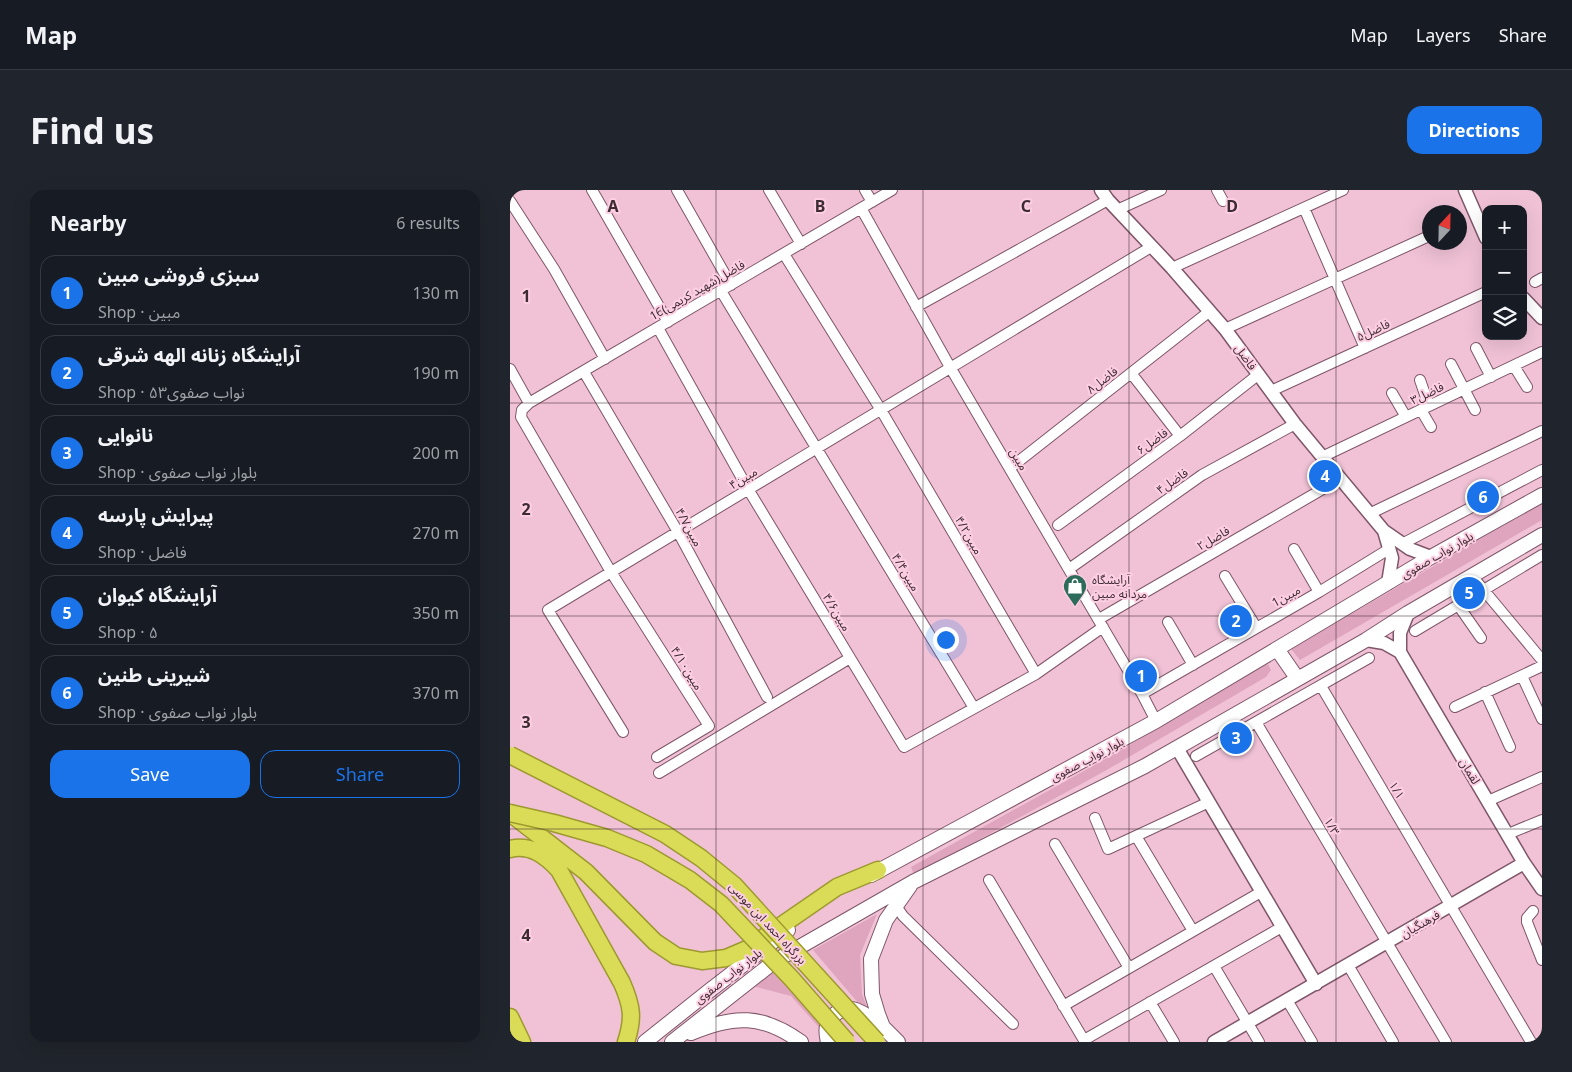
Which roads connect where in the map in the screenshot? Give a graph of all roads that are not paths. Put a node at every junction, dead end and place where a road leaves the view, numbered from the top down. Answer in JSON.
{"nodes":[{"id":1,"x":592,"y":190,"type":"edge"},
{"id":2,"x":677,"y":190,"type":"edge"},
{"id":3,"x":769,"y":190,"type":"edge"},
{"id":4,"x":865,"y":190,"type":"edge"},
{"id":5,"x":892,"y":190,"type":"edge"},
{"id":6,"x":1162,"y":190,"type":"edge"},
{"id":7,"x":1218,"y":190,"type":"edge"},
{"id":8,"x":1343,"y":190,"type":"edge"},
{"id":9,"x":1465,"y":190,"type":"edge"},
{"id":10,"x":1104,"y":195,"type":"edge"},
{"id":11,"x":1223,"y":200,"type":"dead end"},
{"id":12,"x":510,"y":201,"type":"edge"},
{"id":13,"x":872,"y":202,"type":"junction"},
{"id":14,"x":861,"y":208,"type":"junction"},
{"id":15,"x":1304,"y":208,"type":"junction"},
{"id":16,"x":1117,"y":210,"type":"junction"},
{"id":17,"x":1482,"y":229,"type":"edge"},
{"id":18,"x":1422,"y":240,"type":"edge"},
{"id":19,"x":801,"y":244,"type":"junction"},
{"id":20,"x":1151,"y":247,"type":"junction"},
{"id":21,"x":784,"y":254,"type":"junction"},
{"id":22,"x":1172,"y":268,"type":"junction"},
{"id":23,"x":1335,"y":279,"type":"junction"},
{"id":24,"x":731,"y":285,"type":"junction"},
{"id":25,"x":721,"y":291,"type":"junction"},
{"id":26,"x":1482,"y":294,"type":"edge"},
{"id":27,"x":1527,"y":302,"type":"edge"},
{"id":28,"x":916,"y":307,"type":"junction"},
{"id":29,"x":1210,"y":311,"type":"junction"},
{"id":30,"x":1542,"y":318,"type":"edge"},
{"id":31,"x":668,"y":322,"type":"junction"},
{"id":32,"x":658,"y":328,"type":"junction"},
{"id":33,"x":1226,"y":329,"type":"junction"},
{"id":34,"x":1365,"y":348,"type":"junction"},
{"id":35,"x":1476,"y":348,"type":"dead end"},
{"id":36,"x":1542,"y":352,"type":"edge"},
{"id":37,"x":605,"y":359,"type":"junction"},
{"id":38,"x":1451,"y":364,"type":"dead end"},
{"id":39,"x":1514,"y":366,"type":"junction"},
{"id":40,"x":950,"y":368,"type":"junction"},
{"id":41,"x":510,"y":370,"type":"edge"},
{"id":42,"x":584,"y":372,"type":"junction"},
{"id":43,"x":1131,"y":373,"type":"junction"},
{"id":44,"x":1259,"y":374,"type":"junction"},
{"id":45,"x":1490,"y":377,"type":"junction"},
{"id":46,"x":1420,"y":380,"type":"dead end"},
{"id":47,"x":1527,"y":386,"type":"dead end"},
{"id":48,"x":1465,"y":389,"type":"junction"},
{"id":49,"x":1271,"y":391,"type":"junction"},
{"id":50,"x":1392,"y":393,"type":"dead end"},
{"id":51,"x":529,"y":403,"type":"junction"},
{"id":52,"x":1425,"y":408,"type":"junction"},
{"id":53,"x":881,"y":410,"type":"junction"},
{"id":54,"x":1474,"y":410,"type":"dead end"},
{"id":55,"x":1406,"y":417,"type":"junction"},
{"id":56,"x":1295,"y":424,"type":"junction"},
{"id":57,"x":1431,"y":427,"type":"dead end"},
{"id":58,"x":1542,"y":431,"type":"edge"},
{"id":59,"x":1180,"y":436,"type":"junction"},
{"id":60,"x":817,"y":448,"type":"junction"},
{"id":61,"x":1322,"y":457,"type":"junction"},
{"id":62,"x":1010,"y":468,"type":"junction"},
{"id":63,"x":1542,"y":470,"type":"edge"},
{"id":64,"x":1340,"y":479,"type":"junction"},
{"id":65,"x":748,"y":490,"type":"junction"},
{"id":66,"x":1542,"y":495,"type":"edge"},
{"id":67,"x":1368,"y":514,"type":"junction"},
{"id":68,"x":1058,"y":524,"type":"dead end"},
{"id":69,"x":1384,"y":531,"type":"junction"},
{"id":70,"x":678,"y":532,"type":"junction"},
{"id":71,"x":1542,"y":536,"type":"edge"},
{"id":72,"x":1402,"y":544,"type":"junction"},
{"id":73,"x":1294,"y":549,"type":"dead end"},
{"id":74,"x":1389,"y":549,"type":"junction"},
{"id":75,"x":1542,"y":555,"type":"edge"},
{"id":76,"x":1432,"y":557,"type":"junction"},
{"id":77,"x":1069,"y":569,"type":"junction"},
{"id":78,"x":611,"y":572,"type":"junction"},
{"id":79,"x":1225,"y":576,"type":"dead end"},
{"id":80,"x":1472,"y":576,"type":"junction"},
{"id":81,"x":1388,"y":583,"type":"junction"},
{"id":82,"x":1483,"y":590,"type":"junction"},
{"id":83,"x":1319,"y":592,"type":"junction"},
{"id":84,"x":1458,"y":605,"type":"junction"},
{"id":85,"x":1408,"y":613,"type":"junction"},
{"id":86,"x":1168,"y":622,"type":"dead end"},
{"id":87,"x":1101,"y":623,"type":"junction"},
{"id":88,"x":1256,"y":628,"type":"junction"},
{"id":89,"x":1415,"y":631,"type":"dead end"},
{"id":90,"x":1481,"y":638,"type":"dead end"},
{"id":91,"x":1366,"y":640,"type":"junction"},
{"id":92,"x":1278,"y":649,"type":"junction"},
{"id":93,"x":1400,"y":652,"type":"junction"},
{"id":94,"x":1540,"y":655,"type":"edge"},
{"id":95,"x":850,"y":658,"type":"junction"},
{"id":96,"x":1369,"y":658,"type":"dead end"},
{"id":97,"x":1193,"y":665,"type":"junction"},
{"id":98,"x":1542,"y":666,"type":"edge"},
{"id":99,"x":1036,"y":674,"type":"junction"},
{"id":100,"x":1522,"y":676,"type":"junction"},
{"id":101,"x":1297,"y":678,"type":"junction"},
{"id":102,"x":1321,"y":686,"type":"junction"},
{"id":103,"x":1485,"y":692,"type":"junction"},
{"id":104,"x":1142,"y":694,"type":"junction"},
{"id":105,"x":767,"y":697,"type":"dead end"},
{"id":106,"x":1455,"y":707,"type":"dead end"},
{"id":107,"x":974,"y":708,"type":"junction"},
{"id":108,"x":1542,"y":719,"type":"edge"},
{"id":109,"x":1156,"y":721,"type":"junction"},
{"id":110,"x":1256,"y":722,"type":"junction"},
{"id":111,"x":623,"y":732,"type":"dead end"},
{"id":112,"x":904,"y":747,"type":"joint"},
{"id":113,"x":1510,"y":747,"type":"dead end"},
{"id":114,"x":1177,"y":748,"type":"junction"},
{"id":115,"x":510,"y":755,"type":"edge"},
{"id":116,"x":1196,"y":756,"type":"dead end"},
{"id":117,"x":657,"y":757,"type":"dead end"},
{"id":118,"x":659,"y":773,"type":"dead end"},
{"id":119,"x":1542,"y":777,"type":"edge"},
{"id":120,"x":1488,"y":801,"type":"junction"},
{"id":121,"x":1209,"y":802,"type":"junction"},
{"id":122,"x":510,"y":813,"type":"edge"},
{"id":123,"x":1095,"y":818,"type":"dead end"},
{"id":124,"x":1542,"y":820,"type":"edge"},
{"id":125,"x":1508,"y":834,"type":"junction"},
{"id":126,"x":1136,"y":836,"type":"junction"},
{"id":127,"x":1055,"y":844,"type":"dead end"},
{"id":128,"x":510,"y":849,"type":"edge"},
{"id":129,"x":1524,"y":863,"type":"junction"},
{"id":130,"x":878,"y":870,"type":"junction"},
{"id":131,"x":988,"y":880,"type":"dead end"},
{"id":132,"x":913,"y":882,"type":"junction"},
{"id":133,"x":1542,"y":888,"type":"edge"},
{"id":134,"x":1261,"y":892,"type":"junction"},
{"id":135,"x":896,"y":906,"type":"junction"},
{"id":136,"x":1451,"y":906,"type":"junction"},
{"id":137,"x":1533,"y":911,"type":"dead end"},
{"id":138,"x":1282,"y":927,"type":"junction"},
{"id":139,"x":1193,"y":931,"type":"junction"},
{"id":140,"x":1387,"y":943,"type":"junction"},
{"id":141,"x":1542,"y":960,"type":"edge"},
{"id":142,"x":1348,"y":965,"type":"junction"},
{"id":143,"x":1214,"y":966,"type":"junction"},
{"id":144,"x":1129,"y":968,"type":"junction"},
{"id":145,"x":1316,"y":984,"type":"junction"},
{"id":146,"x":1287,"y":1000,"type":"junction"},
{"id":147,"x":1150,"y":1002,"type":"junction"},
{"id":148,"x":1063,"y":1006,"type":"junction"},
{"id":149,"x":510,"y":1017,"type":"edge"},
{"id":150,"x":1248,"y":1023,"type":"junction"},
{"id":151,"x":1013,"y":1024,"type":"dead end"},
{"id":152,"x":883,"y":1027,"type":"junction"},
{"id":153,"x":674,"y":1040,"type":"edge"},
{"id":154,"x":1084,"y":1041,"type":"edge"},
{"id":155,"x":522,"y":1042,"type":"edge"},
{"id":156,"x":626,"y":1042,"type":"edge"},
{"id":157,"x":645,"y":1042,"type":"edge"},
{"id":158,"x":801,"y":1042,"type":"edge"},
{"id":159,"x":828,"y":1042,"type":"edge"},
{"id":160,"x":847,"y":1042,"type":"edge"},
{"id":161,"x":877,"y":1042,"type":"edge"},
{"id":162,"x":898,"y":1042,"type":"edge"},
{"id":163,"x":1174,"y":1042,"type":"edge"},
{"id":164,"x":1214,"y":1042,"type":"edge"},
{"id":165,"x":1259,"y":1042,"type":"edge"},
{"id":166,"x":1312,"y":1042,"type":"edge"},
{"id":167,"x":1393,"y":1042,"type":"edge"},
{"id":168,"x":1446,"y":1042,"type":"edge"},
{"id":169,"x":1531,"y":1042,"type":"edge"}],
"edges":[{"from":1,"to":31,"type":"street"},
{"from":2,"to":24,"type":"street"},
{"from":3,"to":19,"type":"street"},
{"from":4,"to":13,"type":"street"},
{"from":5,"to":13,"type":"street","name":"16فاضل(شهید کریمی)"},
{"from":6,"to":16,"type":"street"},
{"from":7,"to":11,"type":"street"},
{"from":8,"to":15,"type":"street"},
{"from":9,"to":17,"type":"street"},
{"from":10,"to":16,"type":"street","name":"فاضل"},
{"from":10,"to":28,"type":"street"},
{"from":12,"to":37,"type":"street"},
{"from":13,"to":14,"type":"street","name":"16فاضل(شهید کریمی)"},
{"from":14,"to":19,"type":"street","name":"16فاضل(شهید کریمی)"},
{"from":14,"to":28,"type":"street","name":"مبین"},
{"from":15,"to":22,"type":"street"},
{"from":15,"to":23,"type":"street"},
{"from":16,"to":20,"type":"street","name":"فاضل"},
{"from":18,"to":23,"type":"street"},
{"from":19,"to":21,"type":"street","name":"16فاضل(شهید کریمی)"},
{"from":20,"to":22,"type":"street","name":"فاضل"},
{"from":20,"to":40,"type":"street","name":"۴مبین"},
{"from":21,"to":24,"type":"street","name":"16فاضل(شهید کریمی)"},
{"from":21,"to":53,"type":"street","name":"۴/۲مبین"},
{"from":22,"to":29,"type":"street","name":"فاضل"},
{"from":23,"to":33,"type":"street"},
{"from":23,"to":34,"type":"street"},
{"from":24,"to":25,"type":"street","name":"16فاضل(شهید کریمی)"},
{"from":25,"to":31,"type":"street","name":"16فاضل(شهید کریمی)"},
{"from":25,"to":60,"type":"street","name":"۴/۴مبین"},
{"from":26,"to":34,"type":"street","name":"۵فاضل"},
{"from":27,"to":30,"type":"street"},
{"from":28,"to":40,"type":"street","name":"مبین"},
{"from":29,"to":33,"type":"street","name":"فاضل"},
{"from":29,"to":43,"type":"street","name":"۸فاضل"},
{"from":31,"to":32,"type":"street","name":"16فاضل(شهید کریمی)"},
{"from":32,"to":37,"type":"street","name":"16فاضل(شهید کریمی)"},
{"from":32,"to":65,"type":"street","name":"۴/۶مبین"},
{"from":33,"to":44,"type":"street","name":"فاضل"},
{"from":34,"to":49,"type":"street","name":"۵فاضل"},
{"from":35,"to":45,"type":"street"},
{"from":36,"to":39,"type":"street","name":"۳فاضل"},
{"from":37,"to":42,"type":"street","name":"16فاضل(شهید کریمی)"},
{"from":38,"to":48,"type":"street"},
{"from":39,"to":45,"type":"street","name":"۳فاضل"},
{"from":39,"to":47,"type":"street"},
{"from":40,"to":53,"type":"street","name":"۴مبین"},
{"from":40,"to":62,"type":"street","name":"مبین"},
{"from":41,"to":51,"type":"street"},
{"from":42,"to":51,"type":"street","name":"16فاضل(شهید کریمی)"},
{"from":42,"to":70,"type":"street","name":"۴/۷مبین"},
{"from":43,"to":59,"type":"street"},
{"from":43,"to":62,"type":"street","name":"۸فاضل"},
{"from":44,"to":49,"type":"street","name":"فاضل"},
{"from":44,"to":59,"type":"street","name":"۶فاضل"},
{"from":45,"to":48,"type":"street","name":"۳فاضل"},
{"from":46,"to":52,"type":"street"},
{"from":48,"to":52,"type":"street","name":"۳فاضل"},
{"from":48,"to":54,"type":"street"},
{"from":49,"to":56,"type":"street","name":"فاضل"},
{"from":50,"to":55,"type":"street"},
{"from":51,"to":78,"type":"street"},
{"from":52,"to":55,"type":"street","name":"۳فاضل"},
{"from":52,"to":57,"type":"street"},
{"from":53,"to":60,"type":"street","name":"۴مبین"},
{"from":53,"to":99,"type":"street","name":"۴/۲مبین"},
{"from":55,"to":61,"type":"street","name":"۳فاضل"},
{"from":56,"to":61,"type":"street","name":"فاضل"},
{"from":56,"to":77,"type":"street","name":"۴فاضل"},
{"from":58,"to":67,"type":"street"},
{"from":59,"to":68,"type":"street","name":"۶فاضل"},
{"from":60,"to":65,"type":"street","name":"۴مبین"},
{"from":60,"to":107,"type":"street","name":"۴/۴مبین"},
{"from":61,"to":64,"type":"street","name":"فاضل"},
{"from":62,"to":77,"type":"street","name":"مبین"},
{"from":63,"to":72,"type":"street"},
{"from":64,"to":67,"type":"street","name":"فاضل"},
{"from":64,"to":87,"type":"street","name":"۲فاضل"},
{"from":65,"to":70,"type":"street","name":"۴مبین"},
{"from":65,"to":95,"type":"street","name":"۴/۶مبین"},
{"from":66,"to":76,"type":"main road","name":"بلوار نواب صفوی"},
{"from":67,"to":69,"type":"street","name":"فاضل"},
{"from":69,"to":72,"type":"street","name":"فاضل"},
{"from":69,"to":74,"type":"street","name":"فاضل"},
{"from":70,"to":78,"type":"street","name":"۴مبین"},
{"from":70,"to":105,"type":"street","name":"۴/۷مبین"},
{"from":71,"to":80,"type":"main road","name":"بلوار نواب صفوی"},
{"from":72,"to":76,"type":"street","name":"فاضل"},
{"from":73,"to":83,"type":"street"},
{"from":74,"to":81,"type":"street","name":"فاضل"},
{"from":74,"to":83,"type":"street","name":"1مبین"},
{"from":75,"to":82,"type":"street"},
{"from":76,"to":81,"type":"main road","name":"بلوار نواب صفوی"},
{"from":77,"to":87,"type":"street","name":"مبین"},
{"from":78,"to":111,"type":"street","name":"۴مبین"},
{"from":78,"to":117,"type":"street","name":"۴/۱۰مبین"},
{"from":79,"to":88,"type":"street"},
{"from":80,"to":82,"type":"street"},
{"from":80,"to":85,"type":"main road","name":"بلوار نواب صفوی"},
{"from":81,"to":92,"type":"main road","name":"بلوار نواب صفوی"},
{"from":82,"to":84,"type":"street"},
{"from":82,"to":94,"type":"street"},
{"from":83,"to":88,"type":"street","name":"1مبین"},
{"from":84,"to":89,"type":"street"},
{"from":84,"to":90,"type":"street"},
{"from":85,"to":91,"type":"main road","name":"بلوار نواب صفوی"},
{"from":85,"to":93,"type":"street"},
{"from":86,"to":97,"type":"street"},
{"from":87,"to":99,"type":"street","name":"۲فاضل"},
{"from":87,"to":104,"type":"street","name":"مبین"},
{"from":88,"to":97,"type":"street","name":"1مبین"},
{"from":91,"to":93,"type":"street"},
{"from":91,"to":101,"type":"main road","name":"بلوار نواب صفوی"},
{"from":92,"to":101,"type":"main road"},
{"from":92,"to":109,"type":"main road","name":"بلوار نواب صفوی"},
{"from":93,"to":120,"type":"street","name":"لقمان"},
{"from":95,"to":112,"type":"street","name":"۴/۶مبین"},
{"from":95,"to":118,"type":"street"},
{"from":96,"to":102,"type":"street"},
{"from":97,"to":104,"type":"street","name":"1مبین"},
{"from":98,"to":100,"type":"street"},
{"from":99,"to":107,"type":"street","name":"۲فاضل"},
{"from":100,"to":103,"type":"street"},
{"from":100,"to":108,"type":"street"},
{"from":101,"to":114,"type":"main road","name":"بلوار نواب صفوی"},
{"from":102,"to":110,"type":"street"},
{"from":102,"to":136,"type":"street","name":"۱/۱"},
{"from":103,"to":106,"type":"street"},
{"from":103,"to":113,"type":"street"},
{"from":104,"to":109,"type":"street","name":"مبین"},
{"from":107,"to":112,"type":"street","name":"۲فاضل"},
{"from":109,"to":130,"type":"main road","name":"بلوار نواب صفوی"},
{"from":110,"to":116,"type":"street"},
{"from":110,"to":140,"type":"street","name":"۱/۳"},
{"from":114,"to":121,"type":"street"},
{"from":114,"to":132,"type":"main road","name":"بلوار نواب صفوی"},
{"from":115,"to":161,"type":"highway","name":"بزرگراه احمد ابن موسی","bridge":true},
{"from":119,"to":120,"type":"street"},
{"from":120,"to":125,"type":"street","name":"لقمان"},
{"from":121,"to":126,"type":"street"},
{"from":121,"to":134,"type":"street"},
{"from":122,"to":130,"type":"highway"},
{"from":122,"to":160,"type":"highway","name":"بزرگراه احمد ابن موسی","bridge":true},
{"from":123,"to":126,"type":"street"},
{"from":124,"to":125,"type":"street"},
{"from":125,"to":129,"type":"street","name":"لقمان"},
{"from":126,"to":139,"type":"street"},
{"from":127,"to":144,"type":"street"},
{"from":128,"to":156,"type":"highway"},
{"from":129,"to":133,"type":"street","name":"لقمان"},
{"from":129,"to":136,"type":"street","name":"فرهنگیان"},
{"from":130,"to":157,"type":"main road","name":"بلوار نواب صفوی"},
{"from":131,"to":148,"type":"street"},
{"from":132,"to":135,"type":"main road"},
{"from":132,"to":153,"type":"main road","name":"بلوار نواب صفوی"},
{"from":134,"to":138,"type":"street"},
{"from":134,"to":139,"type":"street"},
{"from":135,"to":151,"type":"street"},
{"from":135,"to":152,"type":"main road"},
{"from":136,"to":140,"type":"street","name":"فرهنگیان"},
{"from":136,"to":169,"type":"street","name":"۱/۱"},
{"from":137,"to":141,"type":"street"},
{"from":138,"to":143,"type":"street"},
{"from":138,"to":145,"type":"street"},
{"from":139,"to":144,"type":"street"},
{"from":140,"to":142,"type":"street","name":"فرهنگیان"},
{"from":140,"to":168,"type":"street","name":"۱/۳"},
{"from":142,"to":145,"type":"street","name":"فرهنگیان"},
{"from":142,"to":167,"type":"street"},
{"from":143,"to":147,"type":"street"},
{"from":143,"to":150,"type":"street"},
{"from":144,"to":148,"type":"street"},
{"from":145,"to":146,"type":"street","name":"فرهنگیان"},
{"from":146,"to":150,"type":"street","name":"فرهنگیان"},
{"from":146,"to":166,"type":"street"},
{"from":147,"to":154,"type":"street"},
{"from":147,"to":163,"type":"street"},
{"from":148,"to":154,"type":"street"},
{"from":149,"to":155,"type":"highway"},
{"from":150,"to":164,"type":"street","name":"فرهنگیان"},
{"from":150,"to":165,"type":"street"},
{"from":152,"to":159,"type":"main road"},
{"from":152,"to":162,"type":"main road"},
{"from":153,"to":158,"type":"main road"}]}
